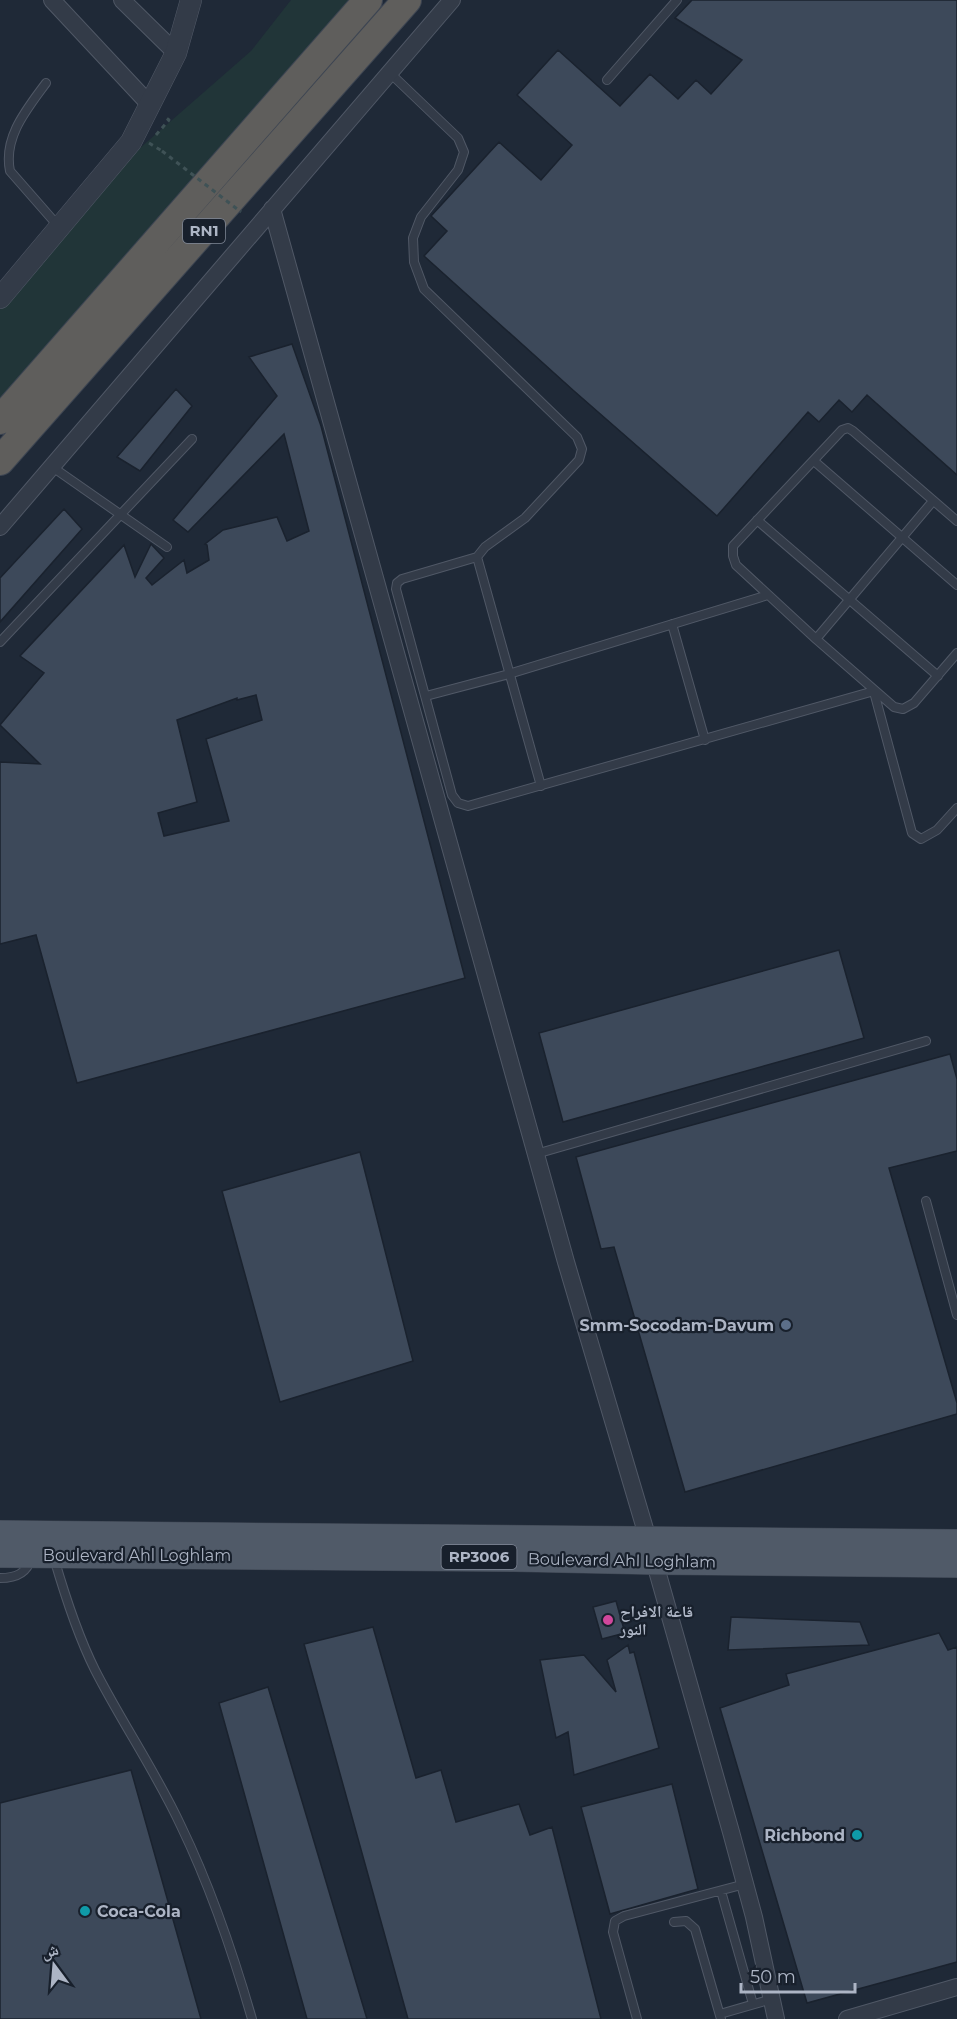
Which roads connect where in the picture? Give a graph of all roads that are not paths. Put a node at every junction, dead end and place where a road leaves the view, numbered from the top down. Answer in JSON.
{"nodes":[{"id":1,"x":52,"y":0,"type":"edge"},
{"id":2,"x":122,"y":0,"type":"edge"},
{"id":3,"x":368,"y":0,"type":"edge"},
{"id":4,"x":407,"y":0,"type":"edge"},
{"id":5,"x":452,"y":0,"type":"edge"},
{"id":6,"x":677,"y":0,"type":"edge"},
{"id":7,"x":186,"y":3,"type":"edge"},
{"id":8,"x":176,"y":53,"type":"junction"},
{"id":9,"x":390,"y":73,"type":"junction"},
{"id":10,"x":607,"y":80,"type":"dead end"},
{"id":11,"x":46,"y":83,"type":"dead end"},
{"id":12,"x":151,"y":106,"type":"junction"},
{"id":13,"x":272,"y":210,"type":"junction"},
{"id":14,"x":60,"y":228,"type":"junction"},
{"id":15,"x":0,"y":298,"type":"edge"},
{"id":16,"x":0,"y":420,"type":"edge"},
{"id":17,"x":192,"y":439,"type":"dead end"},
{"id":18,"x":814,"y":460,"type":"junction"},
{"id":19,"x":0,"y":462,"type":"edge"},
{"id":20,"x":51,"y":466,"type":"junction"},
{"id":21,"x":933,"y":501,"type":"junction"},
{"id":22,"x":122,"y":515,"type":"junction"},
{"id":23,"x":757,"y":520,"type":"junction"},
{"id":24,"x":957,"y":521,"type":"edge"},
{"id":25,"x":0,"y":527,"type":"edge"},
{"id":26,"x":903,"y":538,"type":"junction"},
{"id":27,"x":167,"y":547,"type":"dead end"},
{"id":28,"x":477,"y":557,"type":"junction"},
{"id":29,"x":957,"y":585,"type":"edge"},
{"id":30,"x":768,"y":595,"type":"junction"},
{"id":31,"x":850,"y":600,"type":"junction"},
{"id":32,"x":672,"y":624,"type":"junction"},
{"id":33,"x":816,"y":639,"type":"junction"},
{"id":34,"x":0,"y":642,"type":"edge"},
{"id":35,"x":957,"y":653,"type":"edge"},
{"id":36,"x":509,"y":674,"type":"junction"},
{"id":37,"x":938,"y":676,"type":"junction"},
{"id":38,"x":874,"y":691,"type":"junction"},
{"id":39,"x":426,"y":696,"type":"junction"},
{"id":40,"x":705,"y":740,"type":"junction"},
{"id":41,"x":541,"y":786,"type":"junction"},
{"id":42,"x":957,"y":808,"type":"edge"},
{"id":43,"x":926,"y":1041,"type":"dead end"},
{"id":44,"x":536,"y":1154,"type":"junction"},
{"id":45,"x":926,"y":1201,"type":"dead end"},
{"id":46,"x":957,"y":1315,"type":"edge"},
{"id":47,"x":0,"y":1534,"type":"edge"},
{"id":48,"x":957,"y":1543,"type":"edge"},
{"id":49,"x":45,"y":1548,"type":"junction"},
{"id":50,"x":652,"y":1550,"type":"junction"},
{"id":51,"x":0,"y":1554,"type":"edge"},
{"id":52,"x":957,"y":1564,"type":"edge"},
{"id":53,"x":0,"y":1578,"type":"edge"},
{"id":54,"x":745,"y":1884,"type":"junction"},
{"id":55,"x":721,"y":1891,"type":"junction"},
{"id":56,"x":674,"y":1922,"type":"dead end"},
{"id":57,"x":957,"y":1987,"type":"edge"},
{"id":58,"x":772,"y":1999,"type":"junction"},
{"id":59,"x":753,"y":2004,"type":"junction"},
{"id":60,"x":721,"y":2016,"type":"edge"},
{"id":61,"x":252,"y":2019,"type":"edge"},
{"id":62,"x":637,"y":2019,"type":"edge"},
{"id":63,"x":776,"y":2019,"type":"edge"},
{"id":64,"x":847,"y":2019,"type":"edge"}],
"edges":[{"from":1,"to":12,"type":"street"},
{"from":2,"to":8,"type":"street"},
{"from":3,"to":16,"type":"highway","number":"RN1"},
{"from":4,"to":19,"type":"highway","number":"RN1"},
{"from":5,"to":9,"type":"street"},
{"from":6,"to":10,"type":"lane"},
{"from":7,"to":8,"type":"street"},
{"from":8,"to":12,"type":"street"},
{"from":9,"to":13,"type":"street"},
{"from":9,"to":28,"type":"lane"},
{"from":11,"to":14,"type":"lane"},
{"from":12,"to":14,"type":"street"},
{"from":13,"to":20,"type":"street"},
{"from":13,"to":44,"type":"street"},
{"from":14,"to":15,"type":"street"},
{"from":17,"to":22,"type":"lane"},
{"from":18,"to":21,"type":"lane"},
{"from":18,"to":23,"type":"lane"},
{"from":18,"to":26,"type":"lane"},
{"from":20,"to":22,"type":"lane"},
{"from":20,"to":25,"type":"street"},
{"from":21,"to":24,"type":"lane"},
{"from":21,"to":26,"type":"lane"},
{"from":22,"to":27,"type":"lane"},
{"from":22,"to":34,"type":"lane"},
{"from":23,"to":30,"type":"lane"},
{"from":23,"to":31,"type":"lane"},
{"from":26,"to":29,"type":"lane"},
{"from":26,"to":31,"type":"lane"},
{"from":28,"to":36,"type":"lane"},
{"from":28,"to":39,"type":"lane"},
{"from":30,"to":32,"type":"lane"},
{"from":30,"to":33,"type":"lane"},
{"from":31,"to":33,"type":"lane"},
{"from":31,"to":37,"type":"lane"},
{"from":32,"to":36,"type":"lane"},
{"from":32,"to":40,"type":"lane"},
{"from":33,"to":38,"type":"lane"},
{"from":35,"to":37,"type":"lane"},
{"from":36,"to":39,"type":"lane"},
{"from":36,"to":41,"type":"lane"},
{"from":37,"to":38,"type":"lane"},
{"from":38,"to":40,"type":"lane"},
{"from":38,"to":42,"type":"lane"},
{"from":39,"to":41,"type":"lane"},
{"from":40,"to":41,"type":"lane"},
{"from":43,"to":44,"type":"lane"},
{"from":44,"to":50,"type":"street"},
{"from":45,"to":46,"type":"lane"},
{"from":47,"to":49,"type":"main road","name":"Boulevard Ahl Loghlam","number":"RP3006"},
{"from":48,"to":50,"type":"main road","name":"Boulevard Ahl Loghlam","number":"RP3006"},
{"from":49,"to":50,"type":"main road","name":"Boulevard Ahl Loghlam","number":"RP3006"},
{"from":49,"to":51,"type":"main road","name":"Boulevard Ahl Loghlam","number":"RP3006"},
{"from":49,"to":53,"type":"lane"},
{"from":49,"to":61,"type":"lane"},
{"from":50,"to":52,"type":"main road","name":"Boulevard Ahl Loghlam","number":"RP3006"},
{"from":50,"to":54,"type":"street"},
{"from":54,"to":55,"type":"lane"},
{"from":54,"to":58,"type":"street"},
{"from":55,"to":59,"type":"lane"},
{"from":55,"to":62,"type":"lane"},
{"from":56,"to":60,"type":"lane"},
{"from":57,"to":64,"type":"street"},
{"from":58,"to":59,"type":"lane"},
{"from":58,"to":63,"type":"street"},
{"from":59,"to":60,"type":"lane"}]}
